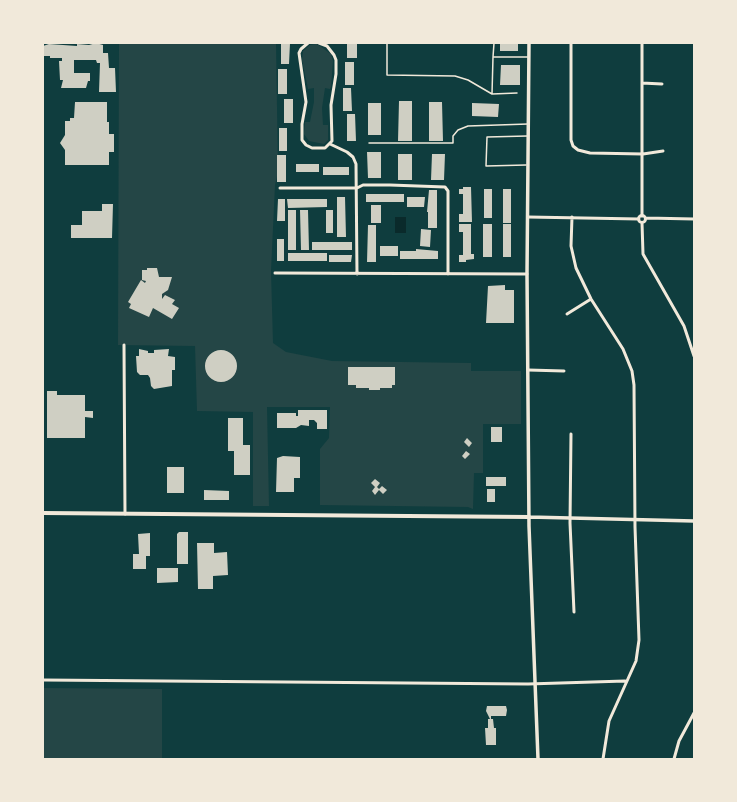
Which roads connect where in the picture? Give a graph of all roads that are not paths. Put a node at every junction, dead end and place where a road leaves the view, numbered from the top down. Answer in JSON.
{"nodes":[{"id":1,"x":319,"y":43,"type":"edge"},
{"id":2,"x":386,"y":43,"type":"edge"},
{"id":3,"x":494,"y":43,"type":"edge"},
{"id":4,"x":529,"y":43,"type":"edge"},
{"id":5,"x":571,"y":43,"type":"edge"},
{"id":6,"x":642,"y":43,"type":"edge"},
{"id":7,"x":306,"y":44,"type":"edge"},
{"id":8,"x":493,"y":57,"type":"junction"},
{"id":9,"x":529,"y":57,"type":"junction"},
{"id":10,"x":642,"y":83,"type":"junction"},
{"id":11,"x":662,"y":84,"type":"dead end"},
{"id":12,"x":517,"y":93,"type":"dead end"},
{"id":13,"x":492,"y":94,"type":"junction"},
{"id":14,"x":528,"y":124,"type":"junction"},
{"id":15,"x":528,"y":136,"type":"junction"},
{"id":16,"x":369,"y":143,"type":"dead end"},
{"id":17,"x":330,"y":144,"type":"junction"},
{"id":18,"x":663,"y":151,"type":"dead end"},
{"id":19,"x":644,"y":154,"type":"junction"},
{"id":20,"x":528,"y":165,"type":"junction"},
{"id":21,"x":280,"y":188,"type":"dead end"},
{"id":22,"x":358,"y":188,"type":"junction"},
{"id":23,"x":642,"y":216,"type":"junction"},
{"id":24,"x":528,"y":217,"type":"junction"},
{"id":25,"x":572,"y":217,"type":"junction"},
{"id":26,"x":646,"y":218,"type":"junction"},
{"id":27,"x":639,"y":219,"type":"junction"},
{"id":28,"x":694,"y":219,"type":"edge"},
{"id":29,"x":642,"y":223,"type":"junction"},
{"id":30,"x":275,"y":274,"type":"dead end"},
{"id":31,"x":357,"y":274,"type":"junction"},
{"id":32,"x":448,"y":274,"type":"junction"},
{"id":33,"x":527,"y":274,"type":"junction"},
{"id":34,"x":591,"y":299,"type":"junction"},
{"id":35,"x":567,"y":314,"type":"dead end"},
{"id":36,"x":124,"y":345,"type":"dead end"},
{"id":37,"x":694,"y":356,"type":"edge"},
{"id":38,"x":528,"y":370,"type":"junction"},
{"id":39,"x":564,"y":371,"type":"dead end"},
{"id":40,"x":571,"y":434,"type":"dead end"},
{"id":41,"x":43,"y":513,"type":"edge"},
{"id":42,"x":125,"y":514,"type":"junction"},
{"id":43,"x":529,"y":517,"type":"junction"},
{"id":44,"x":571,"y":518,"type":"junction"},
{"id":45,"x":635,"y":520,"type":"junction"},
{"id":46,"x":694,"y":521,"type":"edge"},
{"id":47,"x":574,"y":612,"type":"dead end"},
{"id":48,"x":43,"y":680,"type":"edge"},
{"id":49,"x":625,"y":681,"type":"junction"},
{"id":50,"x":535,"y":684,"type":"junction"},
{"id":51,"x":694,"y":713,"type":"edge"},
{"id":52,"x":538,"y":759,"type":"edge"},
{"id":53,"x":603,"y":759,"type":"edge"},
{"id":54,"x":674,"y":759,"type":"edge"}],
"edges":[{"from":1,"to":17,"type":"street"},
{"from":2,"to":13,"type":"lane"},
{"from":3,"to":8,"type":"lane"},
{"from":4,"to":9,"type":"street"},
{"from":5,"to":19,"type":"street"},
{"from":6,"to":10,"type":"street"},
{"from":7,"to":17,"type":"street"},
{"from":8,"to":9,"type":"lane"},
{"from":8,"to":13,"type":"lane"},
{"from":9,"to":14,"type":"street"},
{"from":10,"to":11,"type":"street"},
{"from":10,"to":19,"type":"street"},
{"from":12,"to":13,"type":"lane"},
{"from":14,"to":15,"type":"street"},
{"from":14,"to":16,"type":"lane"},
{"from":15,"to":20,"type":"street"},
{"from":15,"to":20,"type":"lane"},
{"from":17,"to":22,"type":"street"},
{"from":18,"to":19,"type":"street"},
{"from":19,"to":23,"type":"street"},
{"from":20,"to":24,"type":"street"},
{"from":21,"to":22,"type":"street"},
{"from":22,"to":31,"type":"street"},
{"from":22,"to":32,"type":"street"},
{"from":23,"to":26,"type":"street"},
{"from":23,"to":27,"type":"street"},
{"from":24,"to":25,"type":"street"},
{"from":24,"to":33,"type":"street"},
{"from":25,"to":27,"type":"street"},
{"from":25,"to":34,"type":"street"},
{"from":26,"to":28,"type":"street"},
{"from":26,"to":29,"type":"street"},
{"from":27,"to":29,"type":"street"},
{"from":29,"to":37,"type":"street"},
{"from":30,"to":31,"type":"street"},
{"from":31,"to":32,"type":"street"},
{"from":32,"to":33,"type":"street"},
{"from":33,"to":38,"type":"street"},
{"from":34,"to":35,"type":"street"},
{"from":34,"to":45,"type":"street"},
{"from":36,"to":42,"type":"street"},
{"from":38,"to":39,"type":"street"},
{"from":38,"to":43,"type":"street"},
{"from":40,"to":44,"type":"street"},
{"from":41,"to":42,"type":"main road"},
{"from":42,"to":43,"type":"main road"},
{"from":43,"to":44,"type":"street"},
{"from":43,"to":50,"type":"street"},
{"from":44,"to":45,"type":"street"},
{"from":44,"to":47,"type":"street"},
{"from":45,"to":46,"type":"street"},
{"from":45,"to":49,"type":"street"},
{"from":48,"to":50,"type":"street"},
{"from":49,"to":50,"type":"street"},
{"from":49,"to":53,"type":"street"},
{"from":50,"to":52,"type":"street"},
{"from":51,"to":54,"type":"street"}]}
